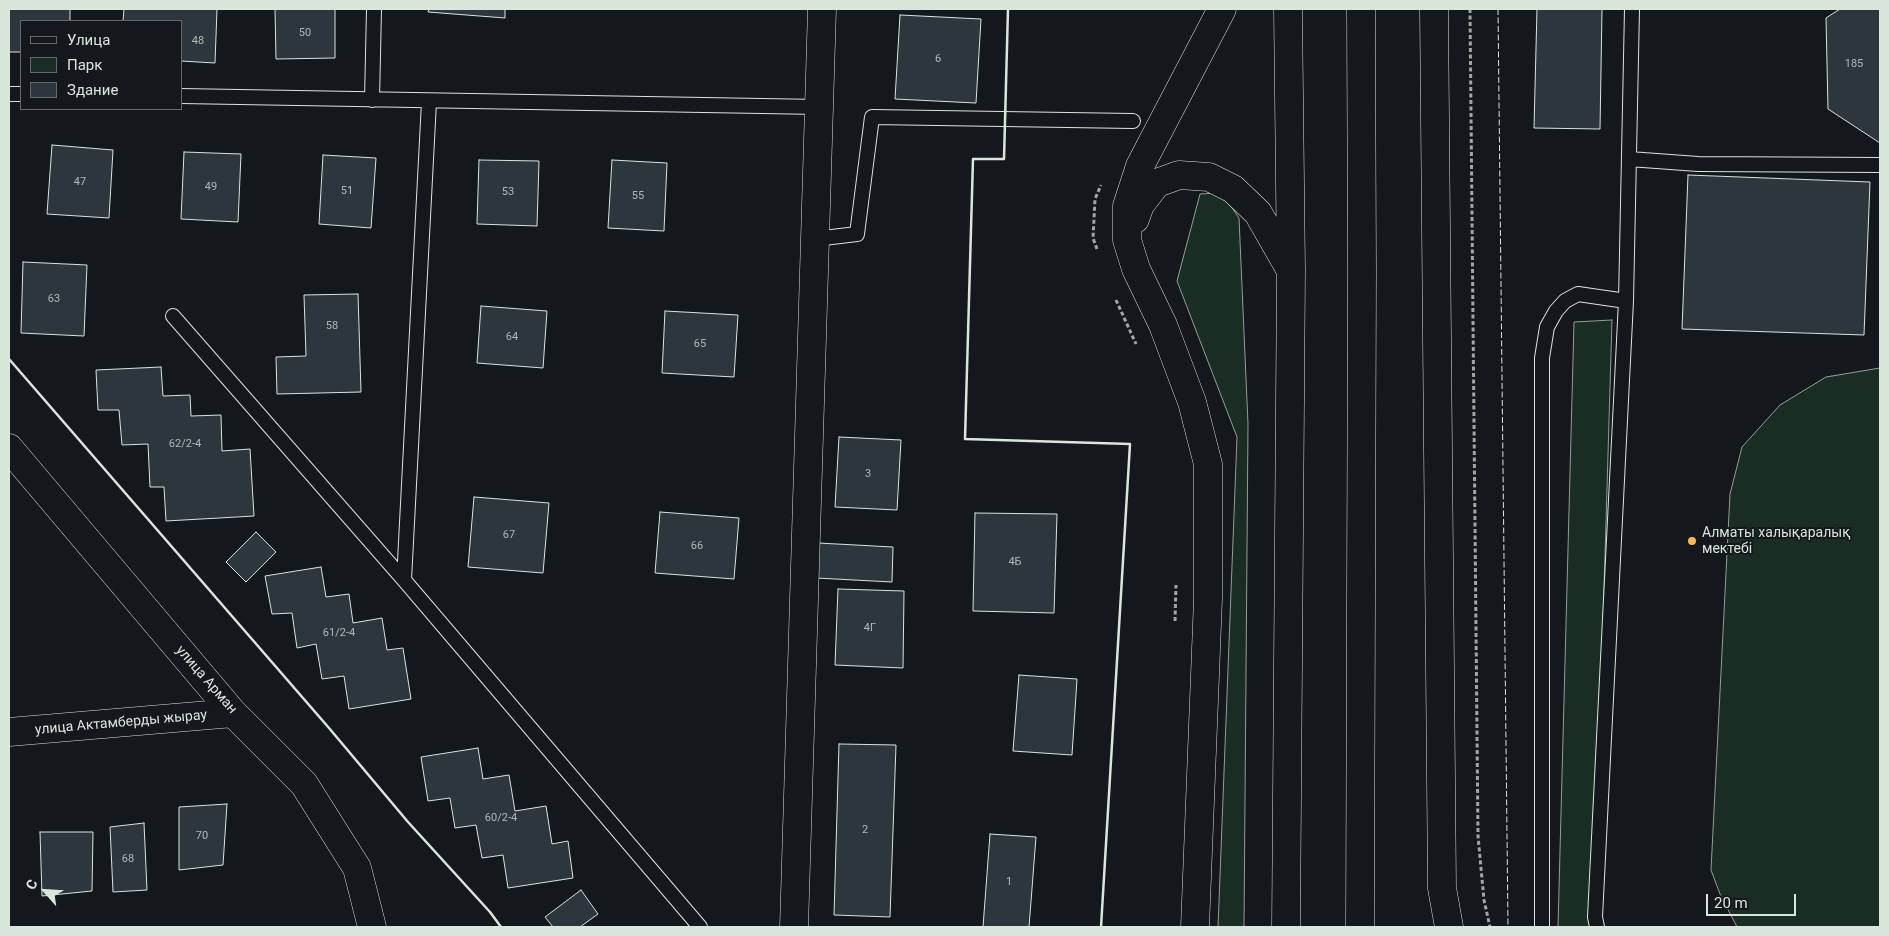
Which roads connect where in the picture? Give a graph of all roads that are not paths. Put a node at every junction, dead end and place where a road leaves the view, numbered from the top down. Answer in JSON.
{"nodes":[{"id":1,"x":374,"y":9,"type":"edge"},
{"id":2,"x":822,"y":9,"type":"edge"},
{"id":3,"x":1222,"y":9,"type":"edge"},
{"id":4,"x":1288,"y":9,"type":"edge"},
{"id":5,"x":1360,"y":9,"type":"edge"},
{"id":6,"x":1434,"y":9,"type":"edge"},
{"id":7,"x":1632,"y":9,"type":"edge"},
{"id":8,"x":182,"y":96,"type":"edge"},
{"id":9,"x":372,"y":100,"type":"junction"},
{"id":10,"x":429,"y":102,"type":"junction"},
{"id":11,"x":820,"y":107,"type":"junction"},
{"id":12,"x":1133,"y":121,"type":"dead end"},
{"id":13,"x":1629,"y":159,"type":"junction"},
{"id":14,"x":1880,"y":165,"type":"edge"},
{"id":15,"x":815,"y":239,"type":"junction"},
{"id":16,"x":1127,"y":240,"type":"junction"},
{"id":17,"x":1291,"y":270,"type":"junction"},
{"id":18,"x":1626,"y":301,"type":"junction"},
{"id":19,"x":173,"y":316,"type":"dead end"},
{"id":20,"x":9,"y":448,"type":"edge"},
{"id":21,"x":404,"y":580,"type":"junction"},
{"id":22,"x":234,"y":713,"type":"junction"},
{"id":23,"x":9,"y":732,"type":"edge"},
{"id":24,"x":372,"y":927,"type":"edge"},
{"id":25,"x":700,"y":927,"type":"edge"},
{"id":26,"x":794,"y":927,"type":"edge"},
{"id":27,"x":1195,"y":927,"type":"edge"},
{"id":28,"x":1286,"y":927,"type":"edge"},
{"id":29,"x":1360,"y":927,"type":"edge"},
{"id":30,"x":1449,"y":927,"type":"edge"},
{"id":31,"x":1542,"y":927,"type":"edge"},
{"id":32,"x":1597,"y":927,"type":"edge"}],
"edges":[{"from":1,"to":9,"type":"lane"},
{"from":2,"to":11,"type":"main road"},
{"from":3,"to":16,"type":"main road"},
{"from":4,"to":17,"type":"main road"},
{"from":5,"to":29,"type":"main road"},
{"from":6,"to":30,"type":"main road"},
{"from":7,"to":13,"type":"lane"},
{"from":8,"to":9,"type":"lane"},
{"from":9,"to":10,"type":"lane"},
{"from":10,"to":11,"type":"lane"},
{"from":10,"to":21,"type":"lane"},
{"from":11,"to":15,"type":"main road"},
{"from":12,"to":15,"type":"lane"},
{"from":13,"to":14,"type":"lane"},
{"from":13,"to":18,"type":"lane"},
{"from":15,"to":26,"type":"main road"},
{"from":16,"to":17,"type":"main road"},
{"from":16,"to":27,"type":"main road"},
{"from":17,"to":28,"type":"main road"},
{"from":18,"to":31,"type":"lane"},
{"from":18,"to":32,"type":"lane"},
{"from":19,"to":21,"type":"lane"},
{"from":20,"to":22,"type":"main road","name":"улица Арман"},
{"from":21,"to":25,"type":"lane"},
{"from":22,"to":23,"type":"main road","name":"улица Актамберды жырау"},
{"from":22,"to":24,"type":"main road","name":"улица Арман"}]}
